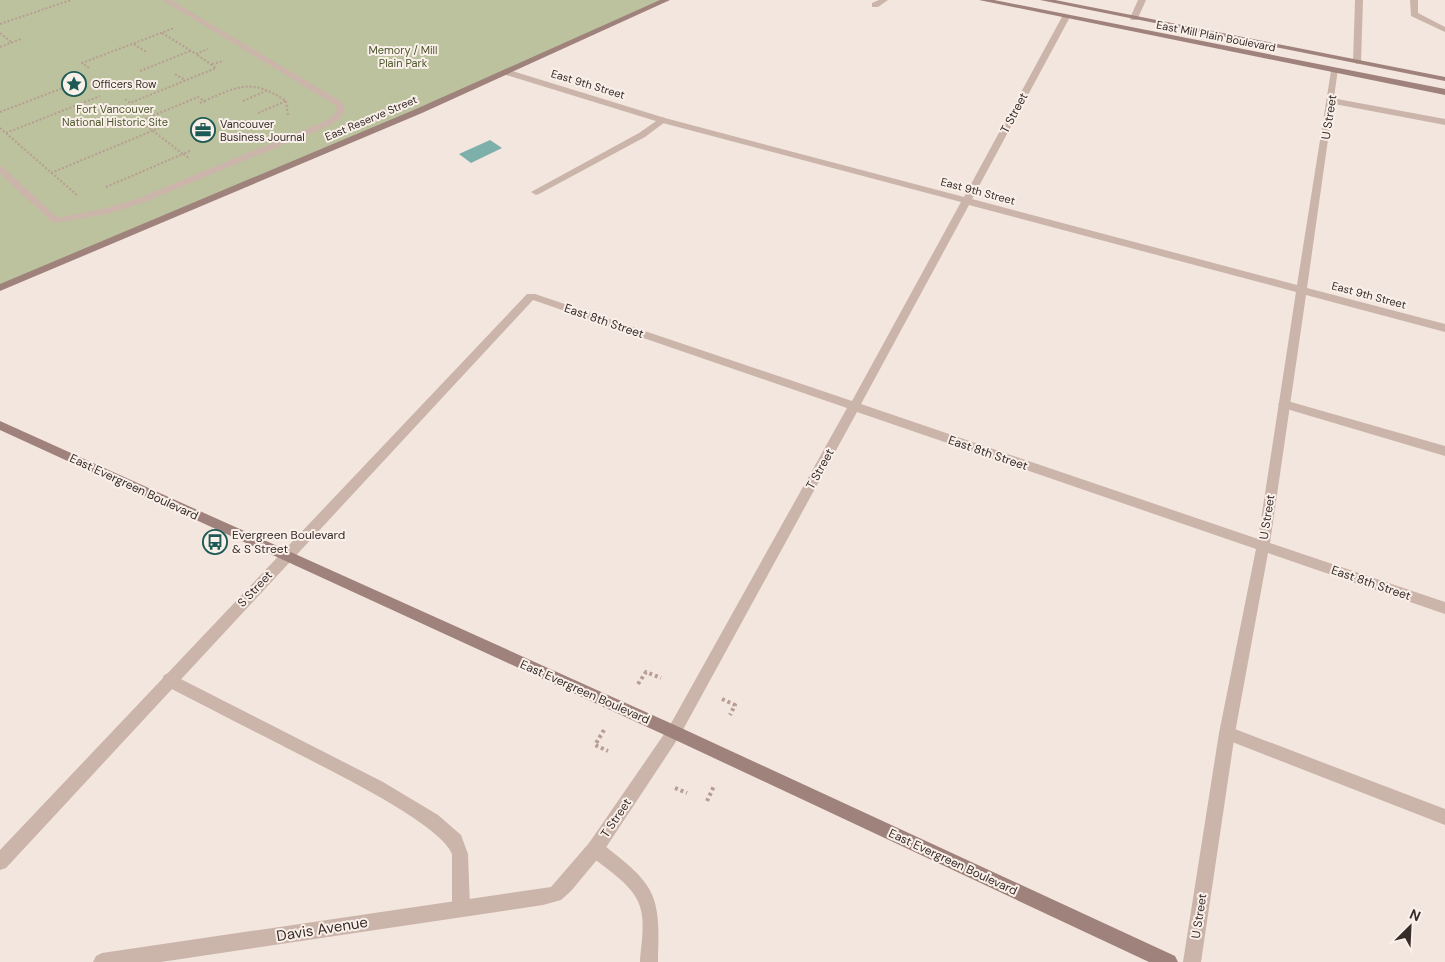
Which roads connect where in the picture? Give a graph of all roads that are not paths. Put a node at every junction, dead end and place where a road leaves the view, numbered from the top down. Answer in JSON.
{"nodes":[{"id":1,"x":166,"y":0,"type":"edge"},
{"id":2,"x":666,"y":0,"type":"edge"},
{"id":3,"x":884,"y":0,"type":"edge"},
{"id":4,"x":982,"y":0,"type":"edge"},
{"id":5,"x":1044,"y":0,"type":"edge"},
{"id":6,"x":1142,"y":0,"type":"edge"},
{"id":7,"x":1359,"y":0,"type":"edge"},
{"id":8,"x":1414,"y":0,"type":"edge"},
{"id":9,"x":876,"y":4,"type":"dead end"},
{"id":10,"x":1414,"y":14,"type":"junction"},
{"id":11,"x":1066,"y":17,"type":"junction"},
{"id":12,"x":1134,"y":18,"type":"junction"},
{"id":13,"x":1445,"y":22,"type":"edge"},
{"id":14,"x":1445,"y":30,"type":"edge"},
{"id":15,"x":1356,"y":62,"type":"junction"},
{"id":16,"x":1335,"y":71,"type":"junction"},
{"id":17,"x":506,"y":72,"type":"junction"},
{"id":18,"x":1445,"y":79,"type":"edge"},
{"id":19,"x":1445,"y":92,"type":"edge"},
{"id":20,"x":1332,"y":101,"type":"junction"},
{"id":21,"x":662,"y":120,"type":"junction"},
{"id":22,"x":1445,"y":122,"type":"edge"},
{"id":23,"x":0,"y":169,"type":"edge"},
{"id":24,"x":536,"y":192,"type":"dead end"},
{"id":25,"x":967,"y":200,"type":"junction"},
{"id":26,"x":0,"y":288,"type":"edge"},
{"id":27,"x":1302,"y":290,"type":"junction"},
{"id":28,"x":530,"y":296,"type":"joint"},
{"id":29,"x":1445,"y":328,"type":"edge"},
{"id":30,"x":1284,"y":404,"type":"junction"},
{"id":31,"x":854,"y":408,"type":"junction"},
{"id":32,"x":0,"y":425,"type":"edge"},
{"id":33,"x":1445,"y":451,"type":"edge"},
{"id":34,"x":1263,"y":546,"type":"junction"},
{"id":35,"x":286,"y":556,"type":"junction"},
{"id":36,"x":1445,"y":608,"type":"edge"},
{"id":37,"x":169,"y":680,"type":"junction"},
{"id":38,"x":674,"y":732,"type":"junction"},
{"id":39,"x":1227,"y":732,"type":"junction"},
{"id":40,"x":1445,"y":817,"type":"edge"},
{"id":41,"x":595,"y":849,"type":"junction"},
{"id":42,"x":0,"y":862,"type":"edge"},
{"id":43,"x":543,"y":897,"type":"joint"},
{"id":44,"x":461,"y":908,"type":"junction"},
{"id":45,"x":102,"y":962,"type":"edge"},
{"id":46,"x":649,"y":962,"type":"edge"},
{"id":47,"x":1168,"y":962,"type":"edge"},
{"id":48,"x":1192,"y":962,"type":"edge"}],
"edges":[{"from":1,"to":23,"type":"street"},
{"from":2,"to":17,"type":"street","name":"East Reserve Street"},
{"from":3,"to":9,"type":"street"},
{"from":4,"to":11,"type":"street","name":"East Mill Plain Boulevard"},
{"from":5,"to":12,"type":"street","name":"East Mill Plain Boulevard"},
{"from":6,"to":12,"type":"street"},
{"from":7,"to":15,"type":"street"},
{"from":8,"to":10,"type":"street"},
{"from":10,"to":13,"type":"street"},
{"from":10,"to":14,"type":"street"},
{"from":11,"to":16,"type":"street","name":"East Mill Plain Boulevard"},
{"from":11,"to":25,"type":"street","name":"T Street"},
{"from":12,"to":15,"type":"street","name":"East Mill Plain Boulevard"},
{"from":15,"to":18,"type":"street","name":"East Mill Plain Boulevard"},
{"from":16,"to":19,"type":"street","name":"East Mill Plain Boulevard"},
{"from":16,"to":20,"type":"street","name":"U Street"},
{"from":17,"to":21,"type":"street","name":"East 9th Street"},
{"from":17,"to":26,"type":"street","name":"East Reserve Street"},
{"from":20,"to":22,"type":"street"},
{"from":20,"to":27,"type":"street","name":"U Street"},
{"from":21,"to":24,"type":"street"},
{"from":21,"to":25,"type":"street","name":"East 9th Street"},
{"from":25,"to":27,"type":"street","name":"East 9th Street"},
{"from":25,"to":31,"type":"street","name":"T Street"},
{"from":27,"to":29,"type":"street","name":"East 9th Street"},
{"from":27,"to":30,"type":"street","name":"U Street"},
{"from":28,"to":31,"type":"street","name":"East 8th Street"},
{"from":28,"to":35,"type":"street","name":"S Street"},
{"from":30,"to":33,"type":"street"},
{"from":30,"to":34,"type":"street","name":"U Street"},
{"from":31,"to":34,"type":"street","name":"East 8th Street"},
{"from":31,"to":38,"type":"street","name":"T Street"},
{"from":32,"to":35,"type":"street","name":"East Evergreen Boulevard"},
{"from":34,"to":36,"type":"street","name":"East 8th Street"},
{"from":34,"to":39,"type":"street","name":"U Street"},
{"from":35,"to":37,"type":"street","name":"S Street"},
{"from":35,"to":38,"type":"street","name":"East Evergreen Boulevard"},
{"from":37,"to":42,"type":"street","name":"S Street"},
{"from":37,"to":44,"type":"street"},
{"from":38,"to":41,"type":"street","name":"T Street"},
{"from":38,"to":47,"type":"street","name":"East Evergreen Boulevard"},
{"from":39,"to":40,"type":"street"},
{"from":39,"to":48,"type":"street","name":"U Street"},
{"from":41,"to":43,"type":"street","name":"T Street"},
{"from":41,"to":46,"type":"street"},
{"from":43,"to":44,"type":"street","name":"Davis Avenue"},
{"from":44,"to":45,"type":"street","name":"Davis Avenue"}]}
